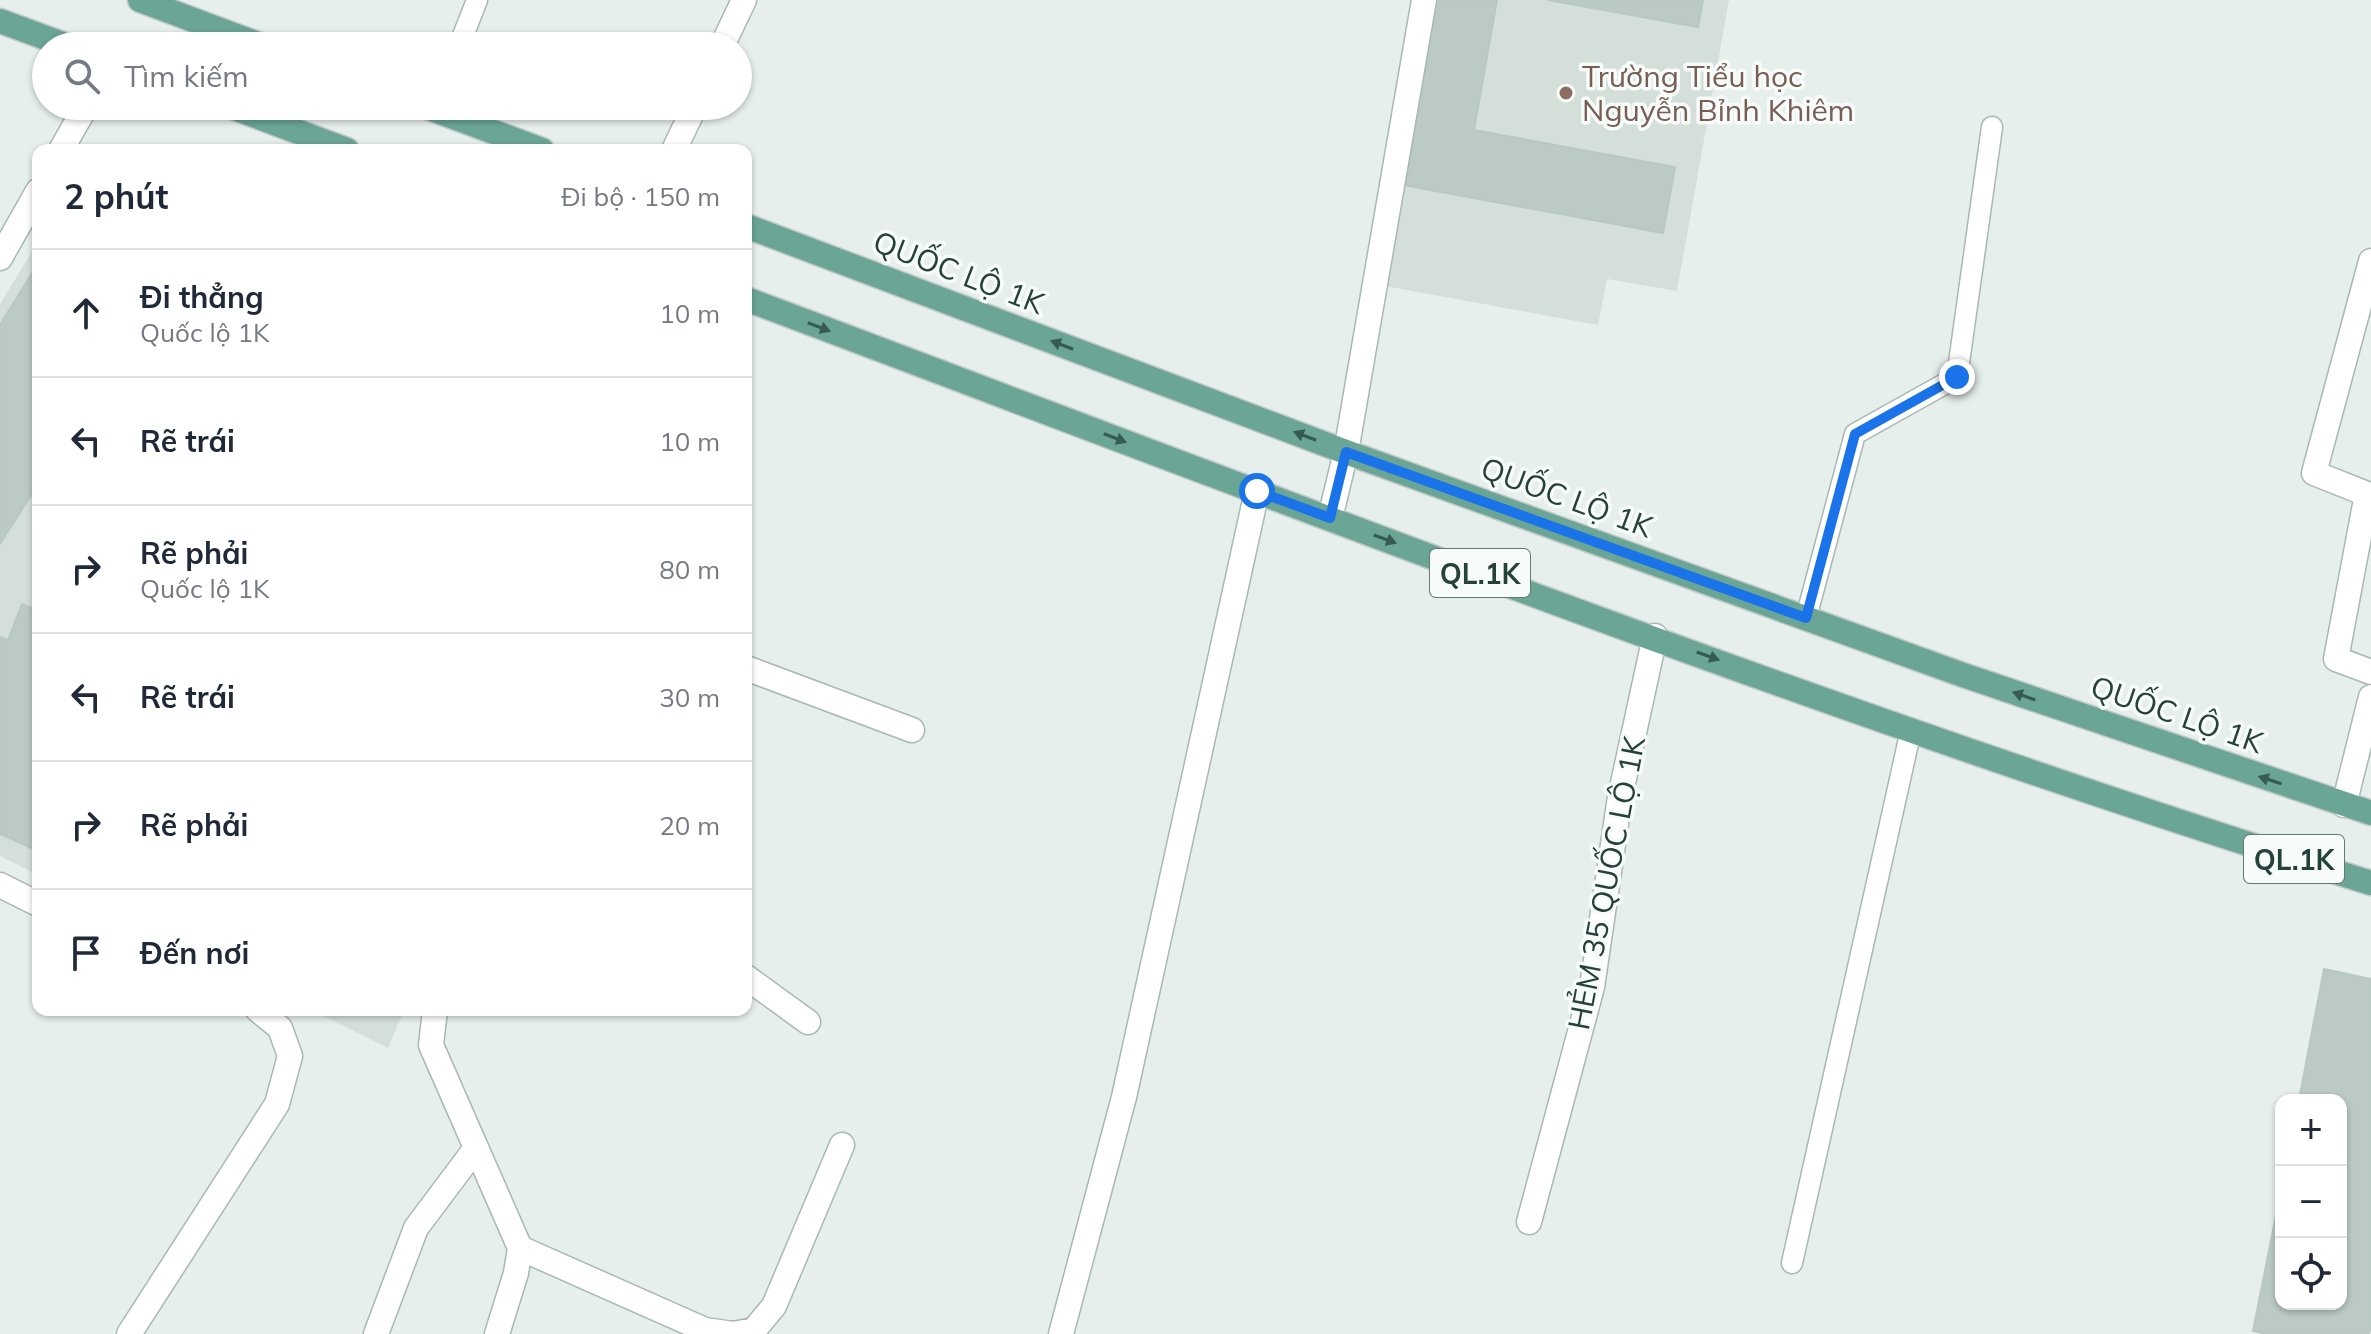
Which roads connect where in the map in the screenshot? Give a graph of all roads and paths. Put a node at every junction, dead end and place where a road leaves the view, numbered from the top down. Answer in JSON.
{"nodes":[{"id":1,"x":140,"y":0,"type":"edge"},
{"id":2,"x":477,"y":0,"type":"edge"},
{"id":3,"x":744,"y":0,"type":"edge"},
{"id":4,"x":1424,"y":0,"type":"edge"},
{"id":5,"x":0,"y":21,"type":"edge"},
{"id":6,"x":226,"y":32,"type":"edge"},
{"id":7,"x":464,"y":32,"type":"edge"},
{"id":8,"x":729,"y":32,"type":"edge"},
{"id":9,"x":32,"y":33,"type":"edge"},
{"id":10,"x":78,"y":120,"type":"edge"},
{"id":11,"x":267,"y":120,"type":"edge"},
{"id":12,"x":465,"y":120,"type":"edge"},
{"id":13,"x":688,"y":120,"type":"edge"},
{"id":14,"x":1992,"y":127,"type":"dead end"},
{"id":15,"x":64,"y":144,"type":"edge"},
{"id":16,"x":331,"y":144,"type":"edge"},
{"id":17,"x":527,"y":144,"type":"edge"},
{"id":18,"x":677,"y":144,"type":"edge"},
{"id":19,"x":32,"y":202,"type":"edge"},
{"id":20,"x":752,"y":228,"type":"edge"},
{"id":21,"x":0,"y":258,"type":"edge"},
{"id":22,"x":2371,"y":261,"type":"edge"},
{"id":23,"x":2368,"y":287,"type":"edge"},
{"id":24,"x":752,"y":301,"type":"edge"},
{"id":25,"x":1346,"y":452,"type":"junction"},
{"id":26,"x":1257,"y":491,"type":"junction"},
{"id":27,"x":1330,"y":518,"type":"junction"},
{"id":28,"x":2367,"y":522,"type":"edge"},
{"id":29,"x":1806,"y":618,"type":"junction"},
{"id":30,"x":1655,"y":636,"type":"junction"},
{"id":31,"x":752,"y":670,"type":"edge"},
{"id":32,"x":2371,"y":672,"type":"edge"},
{"id":33,"x":2371,"y":697,"type":"edge"},
{"id":34,"x":912,"y":730,"type":"dead end"},
{"id":35,"x":1911,"y":730,"type":"junction"},
{"id":36,"x":2344,"y":805,"type":"junction"},
{"id":37,"x":2371,"y":813,"type":"edge"},
{"id":38,"x":2371,"y":883,"type":"edge"},
{"id":39,"x":0,"y":885,"type":"edge"},
{"id":40,"x":32,"y":901,"type":"edge"},
{"id":41,"x":752,"y":981,"type":"edge"},
{"id":42,"x":265,"y":1016,"type":"edge"},
{"id":43,"x":434,"y":1016,"type":"edge"},
{"id":44,"x":808,"y":1022,"type":"dead end"},
{"id":45,"x":842,"y":1145,"type":"dead end"},
{"id":46,"x":476,"y":1148,"type":"junction"},
{"id":47,"x":1529,"y":1222,"type":"dead end"},
{"id":48,"x":520,"y":1248,"type":"junction"},
{"id":49,"x":1792,"y":1263,"type":"dead end"},
{"id":50,"x":129,"y":1334,"type":"edge"},
{"id":51,"x":376,"y":1334,"type":"edge"},
{"id":52,"x":497,"y":1334,"type":"edge"},
{"id":53,"x":733,"y":1334,"type":"edge"},
{"id":54,"x":1061,"y":1334,"type":"edge"}],
"edges":[{"from":1,"to":6,"type":"main road"},
{"from":2,"to":7,"type":"lane"},
{"from":3,"to":8,"type":"street"},
{"from":4,"to":25,"type":"street"},
{"from":5,"to":9,"type":"main road"},
{"from":10,"to":15,"type":"street"},
{"from":11,"to":16,"type":"main road"},
{"from":12,"to":17,"type":"main road"},
{"from":13,"to":18,"type":"street"},
{"from":14,"to":29,"type":"lane"},
{"from":19,"to":21,"type":"street"},
{"from":25,"to":20,"type":"main road","name":"QUỐC LỘ 1K","number":"QL.1K","one_way":true},
{"from":22,"to":23,"type":"street"},
{"from":23,"to":28,"type":"street"},
{"from":24,"to":26,"type":"main road","number":"QL.1K","one_way":true},
{"from":25,"to":27,"type":"street"},
{"from":25,"to":29,"type":"main road","name":"QUỐC LỘ 1K","number":"QL.1K"},
{"from":26,"to":27,"type":"main road","number":"QL.1K"},
{"from":26,"to":54,"type":"street"},
{"from":27,"to":30,"type":"main road","number":"QL.1K","one_way":true},
{"from":28,"to":32,"type":"street"},
{"from":36,"to":29,"type":"main road","name":"QUỐC LỘ 1K","number":"QL.1K","one_way":true},
{"from":30,"to":35,"type":"main road","number":"QL.1K","one_way":true},
{"from":30,"to":47,"type":"street","name":"HẺM 35 QUỐC LỘ 1K"},
{"from":31,"to":34,"type":"street"},
{"from":33,"to":36,"type":"street"},
{"from":35,"to":38,"type":"main road","number":"QL.1K"},
{"from":35,"to":49,"type":"lane"},
{"from":36,"to":37,"type":"main road","name":"QUỐC LỘ 1K","number":"QL.1K"},
{"from":39,"to":40,"type":"street"},
{"from":41,"to":44,"type":"street"},
{"from":42,"to":50,"type":"street"},
{"from":43,"to":46,"type":"street"},
{"from":45,"to":53,"type":"street"},
{"from":46,"to":48,"type":"street"},
{"from":46,"to":51,"type":"street"},
{"from":48,"to":52,"type":"street"},
{"from":48,"to":53,"type":"street"}]}
